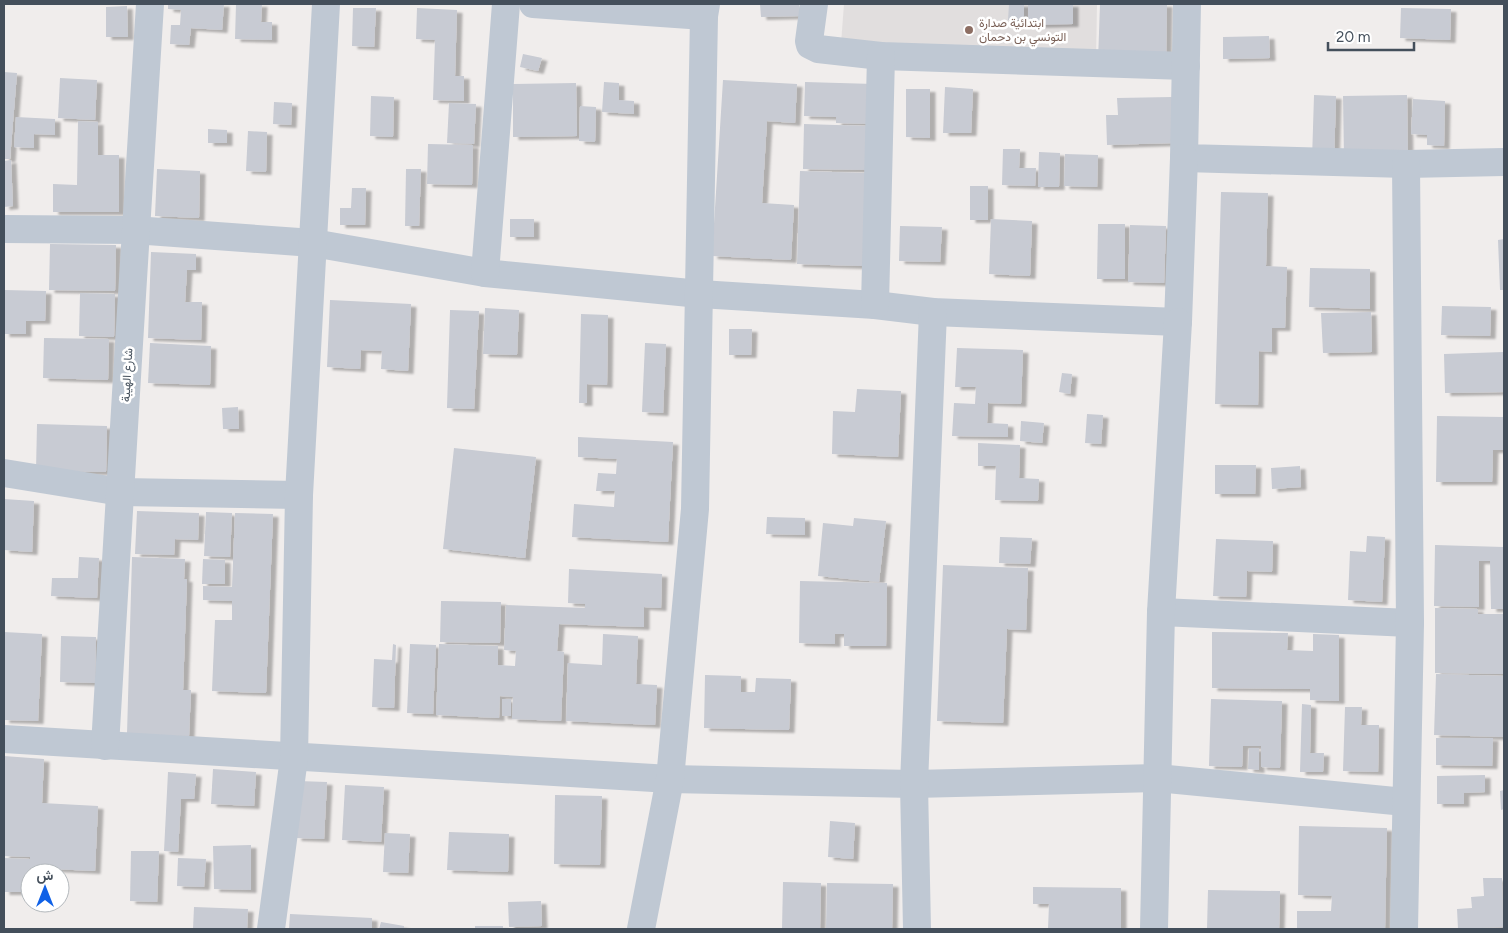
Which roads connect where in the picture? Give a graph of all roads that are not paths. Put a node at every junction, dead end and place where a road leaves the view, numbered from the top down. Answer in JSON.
{"nodes":[{"id":1,"x":150,"y":4,"type":"edge"},
{"id":2,"x":326,"y":4,"type":"edge"},
{"id":3,"x":506,"y":4,"type":"edge"},
{"id":4,"x":533,"y":4,"type":"edge"},
{"id":5,"x":814,"y":4,"type":"edge"},
{"id":6,"x":1187,"y":4,"type":"edge"},
{"id":7,"x":705,"y":10,"type":"edge"},
{"id":8,"x":881,"y":56,"type":"junction"},
{"id":9,"x":1186,"y":66,"type":"junction"},
{"id":10,"x":1184,"y":158,"type":"junction"},
{"id":11,"x":1504,"y":162,"type":"edge"},
{"id":12,"x":1406,"y":164,"type":"junction"},
{"id":13,"x":4,"y":229,"type":"edge"},
{"id":14,"x":134,"y":230,"type":"junction"},
{"id":15,"x":313,"y":243,"type":"junction"},
{"id":16,"x":485,"y":273,"type":"junction"},
{"id":17,"x":700,"y":294,"type":"junction"},
{"id":18,"x":875,"y":305,"type":"junction"},
{"id":19,"x":933,"y":312,"type":"junction"},
{"id":20,"x":1178,"y":322,"type":"junction"},
{"id":21,"x":4,"y":473,"type":"edge"},
{"id":22,"x":121,"y":492,"type":"junction"},
{"id":23,"x":299,"y":495,"type":"junction"},
{"id":24,"x":1161,"y":612,"type":"junction"},
{"id":25,"x":1410,"y":623,"type":"junction"},
{"id":26,"x":4,"y":739,"type":"edge"},
{"id":27,"x":105,"y":746,"type":"junction"},
{"id":28,"x":294,"y":758,"type":"junction"},
{"id":29,"x":1156,"y":778,"type":"junction"},
{"id":30,"x":670,"y":779,"type":"junction"},
{"id":31,"x":914,"y":784,"type":"junction"},
{"id":32,"x":1405,"y":802,"type":"junction"},
{"id":33,"x":271,"y":929,"type":"edge"},
{"id":34,"x":641,"y":929,"type":"edge"},
{"id":35,"x":917,"y":929,"type":"edge"},
{"id":36,"x":1154,"y":929,"type":"edge"},
{"id":37,"x":1404,"y":929,"type":"edge"}],
"edges":[{"from":1,"to":14,"type":"street","name":"شارع الهيبة"},
{"from":2,"to":15,"type":"street"},
{"from":3,"to":16,"type":"street"},
{"from":4,"to":7,"type":"street"},
{"from":5,"to":8,"type":"street"},
{"from":6,"to":9,"type":"street"},
{"from":7,"to":17,"type":"street"},
{"from":8,"to":9,"type":"street"},
{"from":8,"to":18,"type":"street"},
{"from":9,"to":10,"type":"street"},
{"from":10,"to":12,"type":"street"},
{"from":10,"to":20,"type":"street"},
{"from":11,"to":12,"type":"street"},
{"from":12,"to":25,"type":"street"},
{"from":13,"to":14,"type":"street"},
{"from":14,"to":15,"type":"street"},
{"from":14,"to":22,"type":"street","name":"شارع الهيبة"},
{"from":15,"to":16,"type":"street"},
{"from":15,"to":23,"type":"street"},
{"from":16,"to":17,"type":"street"},
{"from":17,"to":18,"type":"street"},
{"from":17,"to":30,"type":"street"},
{"from":18,"to":19,"type":"street"},
{"from":19,"to":20,"type":"street"},
{"from":19,"to":31,"type":"street"},
{"from":20,"to":24,"type":"street"},
{"from":21,"to":22,"type":"street"},
{"from":22,"to":23,"type":"street"},
{"from":22,"to":27,"type":"street","name":"شارع الهيبة"},
{"from":23,"to":28,"type":"street"},
{"from":24,"to":25,"type":"street"},
{"from":24,"to":29,"type":"street"},
{"from":25,"to":32,"type":"street"},
{"from":26,"to":27,"type":"street"},
{"from":27,"to":28,"type":"street"},
{"from":28,"to":30,"type":"street"},
{"from":28,"to":33,"type":"street"},
{"from":29,"to":31,"type":"street"},
{"from":29,"to":32,"type":"street"},
{"from":29,"to":36,"type":"street"},
{"from":30,"to":31,"type":"street"},
{"from":30,"to":34,"type":"street"},
{"from":31,"to":35,"type":"street"},
{"from":32,"to":37,"type":"street"}]}
